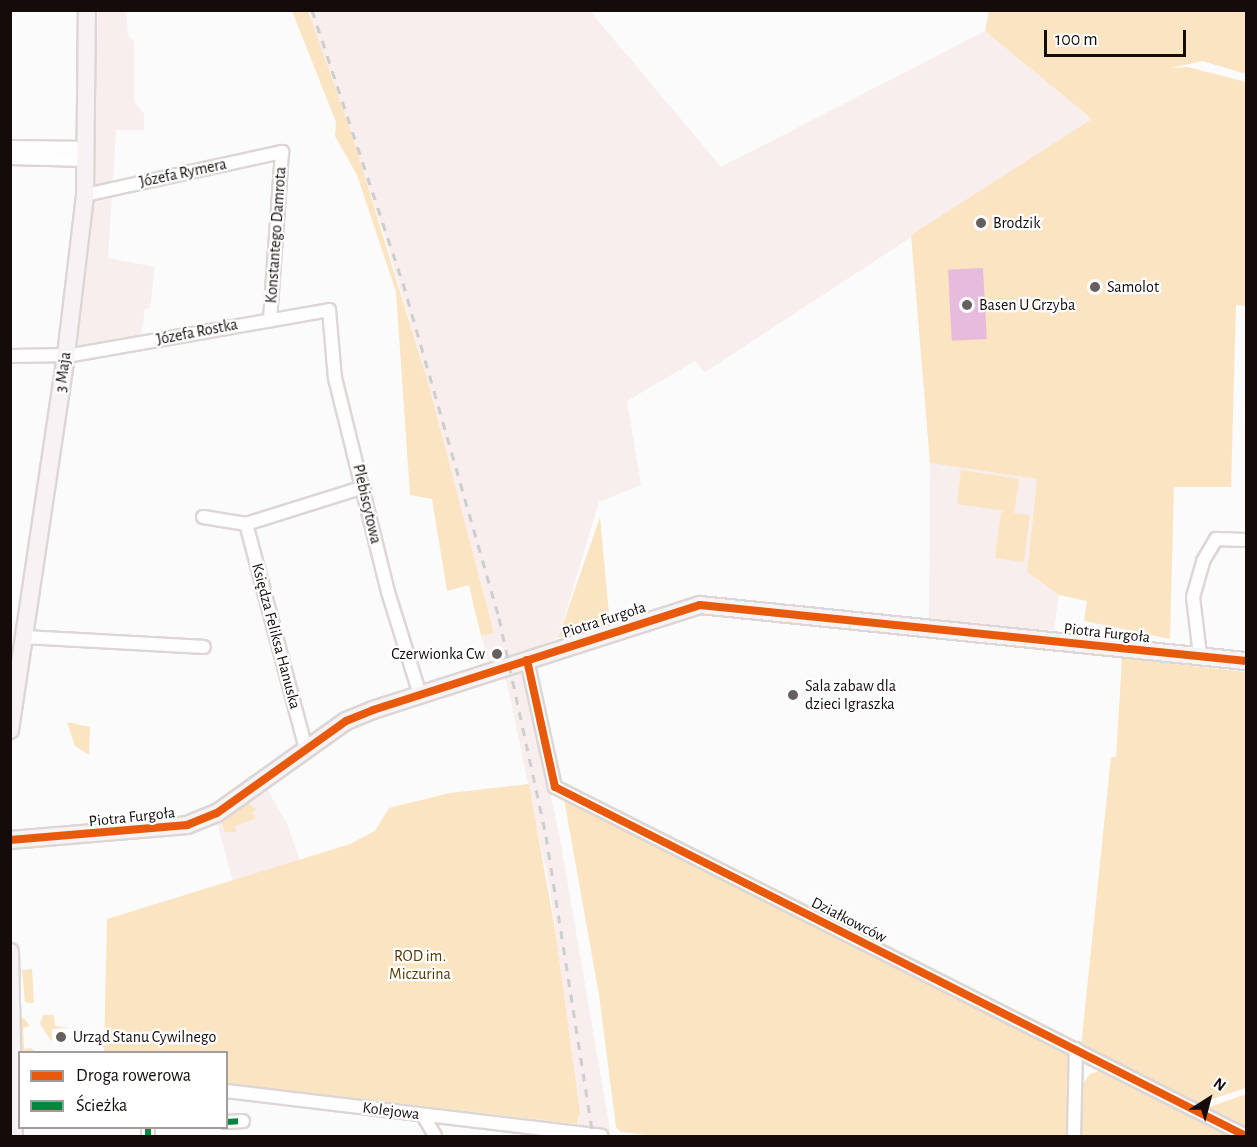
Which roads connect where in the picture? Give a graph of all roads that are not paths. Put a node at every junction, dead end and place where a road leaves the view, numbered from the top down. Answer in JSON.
{"nodes":[{"id":1,"x":87,"y":10,"type":"edge"},
{"id":2,"x":10,"y":147,"type":"edge"},
{"id":3,"x":282,"y":152,"type":"joint"},
{"id":4,"x":87,"y":154,"type":"junction"},
{"id":5,"x":10,"y":158,"type":"edge"},
{"id":6,"x":85,"y":195,"type":"junction"},
{"id":7,"x":329,"y":310,"type":"joint"},
{"id":8,"x":270,"y":318,"type":"junction"},
{"id":9,"x":10,"y":356,"type":"edge"},
{"id":10,"x":66,"y":356,"type":"junction"},
{"id":11,"x":364,"y":487,"type":"junction"},
{"id":12,"x":202,"y":517,"type":"dead end"},
{"id":13,"x":246,"y":524,"type":"junction"},
{"id":14,"x":1246,"y":540,"type":"edge"},
{"id":15,"x":26,"y":637,"type":"junction"},
{"id":16,"x":204,"y":647,"type":"dead end"},
{"id":17,"x":1200,"y":655,"type":"junction"},
{"id":18,"x":16,"y":658,"type":"edge"},
{"id":19,"x":527,"y":660,"type":"junction"},
{"id":20,"x":1246,"y":661,"type":"edge"},
{"id":21,"x":420,"y":695,"type":"junction"},
{"id":22,"x":10,"y":730,"type":"edge"},
{"id":23,"x":306,"y":749,"type":"junction"},
{"id":24,"x":10,"y":840,"type":"edge"},
{"id":25,"x":10,"y":952,"type":"edge"},
{"id":26,"x":12,"y":1037,"type":"edge"},
{"id":27,"x":1076,"y":1049,"type":"junction"},
{"id":28,"x":16,"y":1064,"type":"edge"},
{"id":29,"x":228,"y":1091,"type":"edge"},
{"id":30,"x":423,"y":1115,"type":"junction"},
{"id":31,"x":243,"y":1121,"type":"dead end"},
{"id":32,"x":228,"y":1122,"type":"edge"},
{"id":33,"x":556,"y":1134,"type":"edge"},
{"id":34,"x":1246,"y":1136,"type":"edge"},
{"id":35,"x":14,"y":1137,"type":"edge"},
{"id":36,"x":435,"y":1137,"type":"edge"},
{"id":37,"x":602,"y":1137,"type":"edge"},
{"id":38,"x":1074,"y":1137,"type":"edge"}],
"edges":[{"from":1,"to":4,"type":"street","name":"3 Maja"},
{"from":2,"to":4,"type":"street"},
{"from":3,"to":6,"type":"street","name":"Józefa Rymera"},
{"from":3,"to":8,"type":"street","name":"Konstantego Damrota"},
{"from":4,"to":5,"type":"street"},
{"from":4,"to":6,"type":"street","name":"3 Maja"},
{"from":6,"to":10,"type":"street","name":"3 Maja"},
{"from":7,"to":8,"type":"street","name":"Józefa Rostka"},
{"from":7,"to":11,"type":"street","name":"Plebiscytowa"},
{"from":8,"to":10,"type":"street","name":"Józefa Rostka"},
{"from":9,"to":10,"type":"street","name":"Józefa Rostka"},
{"from":10,"to":15,"type":"street","name":"3 Maja"},
{"from":11,"to":13,"type":"street"},
{"from":11,"to":21,"type":"street","name":"Plebiscytowa"},
{"from":12,"to":13,"type":"street"},
{"from":13,"to":23,"type":"street","name":"Księdza Feliksa Hanuska"},
{"from":14,"to":17,"type":"street"},
{"from":15,"to":16,"type":"street"},
{"from":15,"to":18,"type":"street","name":"3 Maja"},
{"from":17,"to":19,"type":"street","name":"Piotra Furgoła"},
{"from":17,"to":20,"type":"street","name":"Piotra Furgoła"},
{"from":18,"to":22,"type":"street","name":"3 Maja"},
{"from":19,"to":21,"type":"street","name":"Piotra Furgoła"},
{"from":19,"to":27,"type":"street","name":"Działkowców"},
{"from":21,"to":23,"type":"street","name":"Piotra Furgoła"},
{"from":23,"to":24,"type":"street","name":"Piotra Furgoła"},
{"from":25,"to":26,"type":"street"},
{"from":26,"to":28,"type":"street"},
{"from":27,"to":34,"type":"street","name":"Działkowców"},
{"from":27,"to":38,"type":"street"},
{"from":28,"to":35,"type":"street"},
{"from":29,"to":30,"type":"street","name":"Kolejowa"},
{"from":30,"to":33,"type":"street","name":"Kolejowa"},
{"from":30,"to":36,"type":"street"},
{"from":31,"to":32,"type":"street"},
{"from":33,"to":37,"type":"street","name":"Kolejowa"}]}
